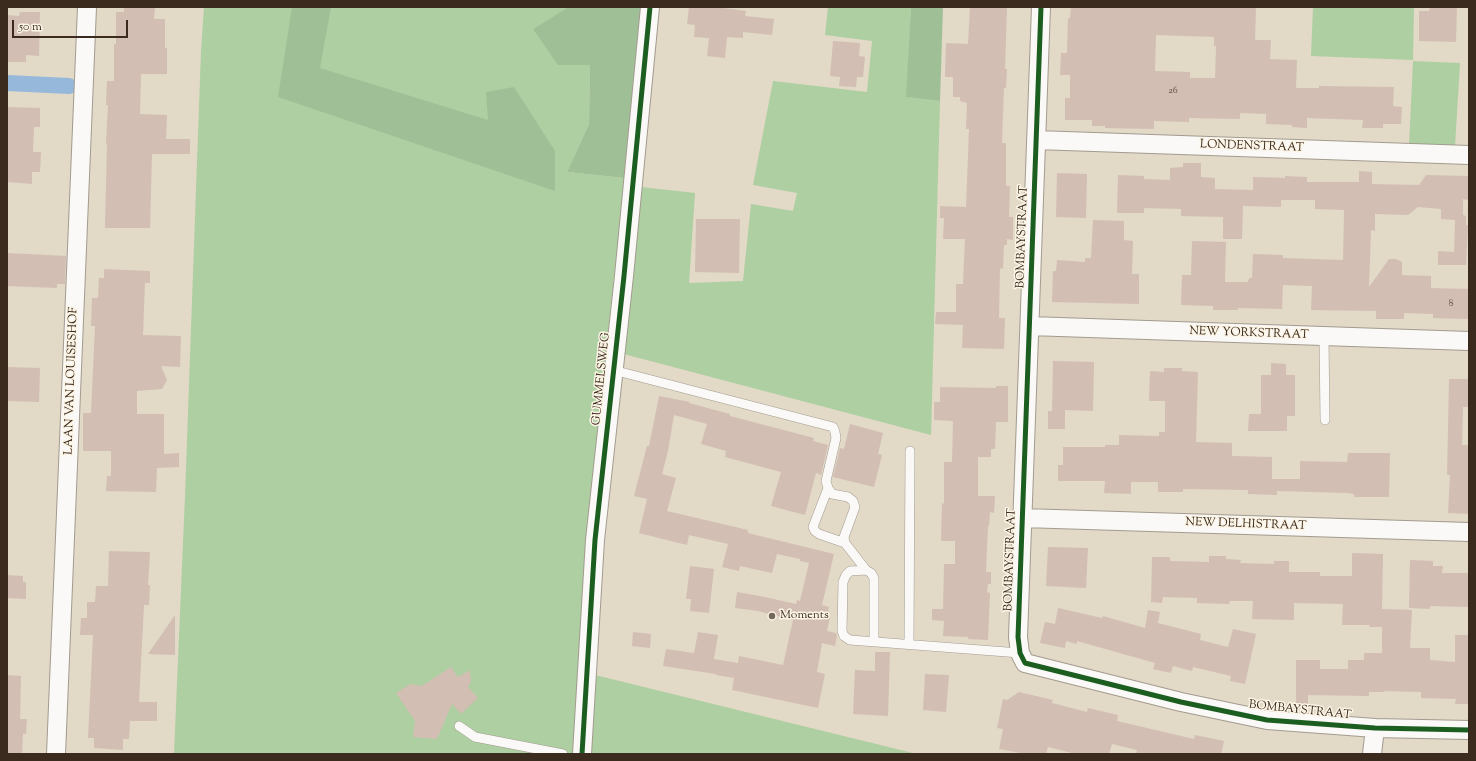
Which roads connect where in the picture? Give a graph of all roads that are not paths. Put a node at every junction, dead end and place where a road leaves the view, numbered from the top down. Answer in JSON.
{"nodes":[{"id":1,"x":87,"y":7,"type":"edge"},
{"id":2,"x":650,"y":7,"type":"edge"},
{"id":3,"x":1041,"y":7,"type":"edge"},
{"id":4,"x":1036,"y":140,"type":"junction"},
{"id":5,"x":1469,"y":155,"type":"edge"},
{"id":6,"x":1030,"y":326,"type":"junction"},
{"id":7,"x":1324,"y":336,"type":"junction"},
{"id":8,"x":1469,"y":341,"type":"edge"},
{"id":9,"x":613,"y":370,"type":"junction"},
{"id":10,"x":1325,"y":420,"type":"dead end"},
{"id":11,"x":910,"y":450,"type":"dead end"},
{"id":12,"x":828,"y":488,"type":"junction"},
{"id":13,"x":1023,"y":518,"type":"junction"},
{"id":14,"x":1469,"y":532,"type":"edge"},
{"id":15,"x":846,"y":543,"type":"junction"},
{"id":16,"x":866,"y":570,"type":"junction"},
{"id":17,"x":874,"y":641,"type":"junction"},
{"id":18,"x":909,"y":644,"type":"junction"},
{"id":19,"x":1020,"y":652,"type":"junction"},
{"id":20,"x":459,"y":726,"type":"dead end"},
{"id":21,"x":1375,"y":728,"type":"junction"},
{"id":22,"x":1469,"y":730,"type":"edge"},
{"id":23,"x":56,"y":754,"type":"edge"},
{"id":24,"x":563,"y":754,"type":"edge"},
{"id":25,"x":582,"y":754,"type":"edge"},
{"id":26,"x":1372,"y":754,"type":"edge"}],
"edges":[{"from":1,"to":23,"type":"street","name":"LAAN VAN LOUISESHOF"},
{"from":2,"to":9,"type":"street","name":"GUMMELSWEG"},
{"from":3,"to":4,"type":"street","name":"BOMBAYSTRAAT"},
{"from":4,"to":5,"type":"street","name":"LONDENSTRAAT"},
{"from":4,"to":6,"type":"street","name":"BOMBAYSTRAAT"},
{"from":6,"to":7,"type":"street","name":"NEW YORKSTRAAT"},
{"from":6,"to":13,"type":"street","name":"BOMBAYSTRAAT"},
{"from":7,"to":8,"type":"street","name":"NEW YORKSTRAAT"},
{"from":7,"to":10,"type":"lane"},
{"from":9,"to":12,"type":"lane"},
{"from":9,"to":25,"type":"street","name":"GUMMELSWEG"},
{"from":11,"to":18,"type":"lane"},
{"from":12,"to":15,"type":"lane"},
{"from":12,"to":15,"type":"lane"},
{"from":13,"to":14,"type":"street","name":"NEW DELHISTRAAT"},
{"from":13,"to":19,"type":"street","name":"BOMBAYSTRAAT"},
{"from":15,"to":16,"type":"lane"},
{"from":16,"to":17,"type":"lane"},
{"from":16,"to":17,"type":"lane"},
{"from":17,"to":18,"type":"lane"},
{"from":18,"to":19,"type":"lane"},
{"from":19,"to":21,"type":"street","name":"BOMBAYSTRAAT"},
{"from":20,"to":24,"type":"lane"},
{"from":21,"to":22,"type":"street","name":"BOMBAYSTRAAT"},
{"from":21,"to":26,"type":"street"}]}
